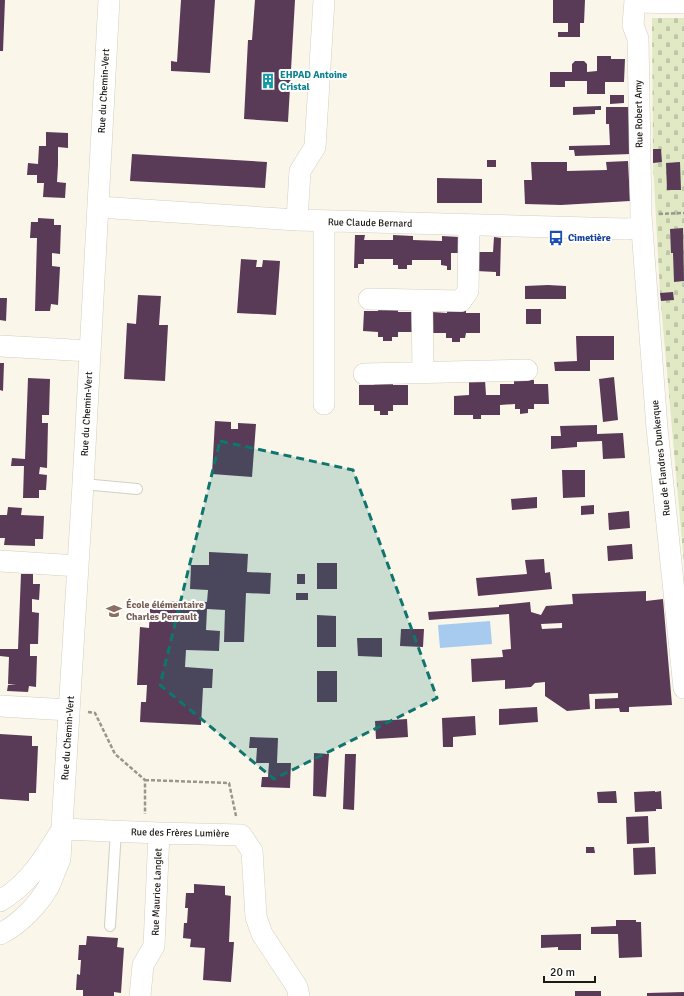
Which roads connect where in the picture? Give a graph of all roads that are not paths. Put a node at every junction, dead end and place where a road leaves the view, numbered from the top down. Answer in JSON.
{"nodes":[{"id":1,"x":109,"y":0,"type":"edge"},
{"id":2,"x":324,"y":0,"type":"edge"},
{"id":3,"x":635,"y":1,"type":"edge"},
{"id":4,"x":684,"y":3,"type":"edge"},
{"id":5,"x":98,"y":207,"type":"junction"},
{"id":6,"x":297,"y":220,"type":"junction"},
{"id":7,"x":324,"y":221,"type":"junction"},
{"id":8,"x":641,"y":222,"type":"junction"},
{"id":9,"x":469,"y":225,"type":"junction"},
{"id":10,"x":369,"y":298,"type":"dead end"},
{"id":11,"x":422,"y":300,"type":"junction"},
{"id":12,"x":0,"y":346,"type":"edge"},
{"id":13,"x":90,"y":351,"type":"junction"},
{"id":14,"x":527,"y":370,"type":"dead end"},
{"id":15,"x":423,"y":372,"type":"junction"},
{"id":16,"x":364,"y":374,"type":"dead end"},
{"id":17,"x":324,"y":404,"type":"dead end"},
{"id":18,"x":83,"y":484,"type":"junction"},
{"id":19,"x":137,"y":489,"type":"dead end"},
{"id":20,"x":0,"y":561,"type":"edge"},
{"id":21,"x":78,"y":566,"type":"junction"},
{"id":22,"x":684,"y":688,"type":"edge"},
{"id":23,"x":0,"y":706,"type":"edge"},
{"id":24,"x":69,"y":710,"type":"junction"},
{"id":25,"x":62,"y":829,"type":"junction"},
{"id":26,"x":116,"y":831,"type":"junction"},
{"id":27,"x":152,"y":833,"type":"junction"},
{"id":28,"x":0,"y":901,"type":"edge"},
{"id":29,"x":110,"y":926,"type":"dead end"},
{"id":30,"x":0,"y":934,"type":"edge"},
{"id":31,"x":140,"y":996,"type":"edge"},
{"id":32,"x":299,"y":996,"type":"edge"}],
"edges":[{"from":1,"to":5,"type":"street","name":"Rue du Chemin-Vert"},
{"from":2,"to":6,"type":"street"},
{"from":3,"to":4,"type":"street"},
{"from":3,"to":8,"type":"street","name":"Rue Robert Amy"},
{"from":5,"to":6,"type":"street","name":"Rue Claude Bernard"},
{"from":5,"to":13,"type":"street","name":"Rue du Chemin-Vert"},
{"from":6,"to":7,"type":"street","name":"Rue Claude Bernard"},
{"from":7,"to":9,"type":"street","name":"Rue Claude Bernard"},
{"from":7,"to":17,"type":"street"},
{"from":8,"to":9,"type":"street","name":"Rue Claude Bernard"},
{"from":8,"to":22,"type":"street","name":"Rue de Flandres Dunkerque"},
{"from":9,"to":11,"type":"street"},
{"from":10,"to":11,"type":"street"},
{"from":11,"to":15,"type":"street"},
{"from":12,"to":13,"type":"street"},
{"from":13,"to":18,"type":"street","name":"Rue du Chemin-Vert"},
{"from":14,"to":15,"type":"street"},
{"from":15,"to":16,"type":"street"},
{"from":18,"to":19,"type":"lane"},
{"from":18,"to":21,"type":"street","name":"Rue du Chemin-Vert"},
{"from":20,"to":21,"type":"street"},
{"from":21,"to":24,"type":"street","name":"Rue du Chemin-Vert"},
{"from":23,"to":24,"type":"street"},
{"from":24,"to":25,"type":"street","name":"Rue du Chemin-Vert"},
{"from":25,"to":26,"type":"street","name":"Rue des Frères Lumière"},
{"from":25,"to":28,"type":"street","name":"Rue du Chemin-Vert"},
{"from":25,"to":30,"type":"street","name":"Rue du Chemin-Vert"},
{"from":26,"to":27,"type":"street","name":"Rue des Frères Lumière"},
{"from":26,"to":29,"type":"lane"},
{"from":27,"to":31,"type":"street","name":"Rue Maurice Langlet"},
{"from":27,"to":32,"type":"street","name":"Rue des Frères Lumière"}]}
